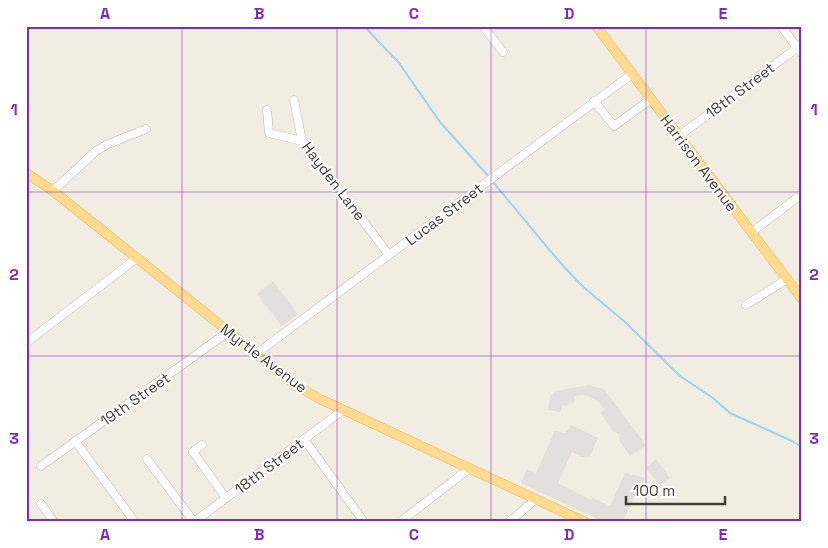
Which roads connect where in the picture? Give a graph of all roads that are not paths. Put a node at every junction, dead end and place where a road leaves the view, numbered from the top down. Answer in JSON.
{"nodes":[{"id":1,"x":483,"y":26,"type":"edge"},
{"id":2,"x":596,"y":26,"type":"edge"},
{"id":3,"x":781,"y":26,"type":"edge"},
{"id":4,"x":800,"y":49,"type":"edge"},
{"id":5,"x":503,"y":52,"type":"dead end"},
{"id":6,"x":632,"y":74,"type":"junction"},
{"id":7,"x":651,"y":99,"type":"junction"},
{"id":8,"x":294,"y":100,"type":"dead end"},
{"id":9,"x":594,"y":101,"type":"junction"},
{"id":10,"x":267,"y":110,"type":"dead end"},
{"id":11,"x":146,"y":129,"type":"dead end"},
{"id":12,"x":679,"y":136,"type":"junction"},
{"id":13,"x":302,"y":140,"type":"junction"},
{"id":14,"x":26,"y":173,"type":"edge"},
{"id":15,"x":53,"y":191,"type":"junction"},
{"id":16,"x":802,"y":194,"type":"edge"},
{"id":17,"x":752,"y":232,"type":"junction"},
{"id":18,"x":389,"y":255,"type":"junction"},
{"id":19,"x":137,"y":258,"type":"junction"},
{"id":20,"x":787,"y":280,"type":"junction"},
{"id":21,"x":802,"y":299,"type":"edge"},
{"id":22,"x":746,"y":305,"type":"dead end"},
{"id":23,"x":228,"y":332,"type":"junction"},
{"id":24,"x":26,"y":343,"type":"edge"},
{"id":25,"x":256,"y":354,"type":"junction"},
{"id":26,"x":343,"y":410,"type":"junction"},
{"id":27,"x":304,"y":439,"type":"junction"},
{"id":28,"x":75,"y":441,"type":"junction"},
{"id":29,"x":202,"y":445,"type":"dead end"},
{"id":30,"x":147,"y":459,"type":"dead end"},
{"id":31,"x":41,"y":466,"type":"dead end"},
{"id":32,"x":470,"y":468,"type":"junction"},
{"id":33,"x":226,"y":498,"type":"junction"},
{"id":34,"x":536,"y":499,"type":"junction"},
{"id":35,"x":41,"y":504,"type":"dead end"},
{"id":36,"x":54,"y":522,"type":"edge"},
{"id":37,"x":135,"y":522,"type":"edge"},
{"id":38,"x":194,"y":522,"type":"edge"},
{"id":39,"x":364,"y":522,"type":"edge"},
{"id":40,"x":400,"y":522,"type":"edge"},
{"id":41,"x":510,"y":522,"type":"edge"},
{"id":42,"x":584,"y":522,"type":"edge"}],
"edges":[{"from":1,"to":5,"type":"street"},
{"from":2,"to":6,"type":"main road","name":"Harrison Avenue"},
{"from":3,"to":4,"type":"street"},
{"from":4,"to":12,"type":"street","name":"18th Street"},
{"from":6,"to":7,"type":"main road","name":"Harrison Avenue"},
{"from":6,"to":9,"type":"street","name":"Lucas Street"},
{"from":7,"to":9,"type":"street"},
{"from":7,"to":12,"type":"main road","name":"Harrison Avenue"},
{"from":8,"to":13,"type":"street","name":"Hayden Lane"},
{"from":9,"to":18,"type":"street","name":"Lucas Street"},
{"from":10,"to":13,"type":"street"},
{"from":11,"to":15,"type":"street"},
{"from":12,"to":17,"type":"main road","name":"Harrison Avenue"},
{"from":13,"to":18,"type":"street","name":"Hayden Lane"},
{"from":14,"to":15,"type":"main road","name":"Myrtle Avenue"},
{"from":15,"to":19,"type":"main road","name":"Myrtle Avenue"},
{"from":16,"to":17,"type":"street"},
{"from":17,"to":20,"type":"main road","name":"Harrison Avenue"},
{"from":18,"to":25,"type":"street","name":"Lucas Street"},
{"from":19,"to":23,"type":"main road","name":"Myrtle Avenue"},
{"from":19,"to":24,"type":"street"},
{"from":20,"to":21,"type":"main road","name":"Harrison Avenue"},
{"from":20,"to":22,"type":"street"},
{"from":23,"to":25,"type":"main road","name":"Myrtle Avenue"},
{"from":23,"to":28,"type":"street","name":"19th Street"},
{"from":25,"to":26,"type":"main road","name":"Myrtle Avenue"},
{"from":26,"to":27,"type":"street","name":"18th Street"},
{"from":26,"to":32,"type":"main road","name":"Myrtle Avenue"},
{"from":27,"to":33,"type":"street","name":"18th Street"},
{"from":27,"to":39,"type":"street"},
{"from":28,"to":31,"type":"street","name":"19th Street"},
{"from":28,"to":37,"type":"street"},
{"from":29,"to":33,"type":"street"},
{"from":30,"to":38,"type":"street"},
{"from":32,"to":34,"type":"main road","name":"Myrtle Avenue"},
{"from":32,"to":40,"type":"street"},
{"from":33,"to":38,"type":"street","name":"18th Street"},
{"from":34,"to":41,"type":"street"},
{"from":34,"to":42,"type":"main road","name":"Myrtle Avenue"},
{"from":35,"to":36,"type":"street"}]}
